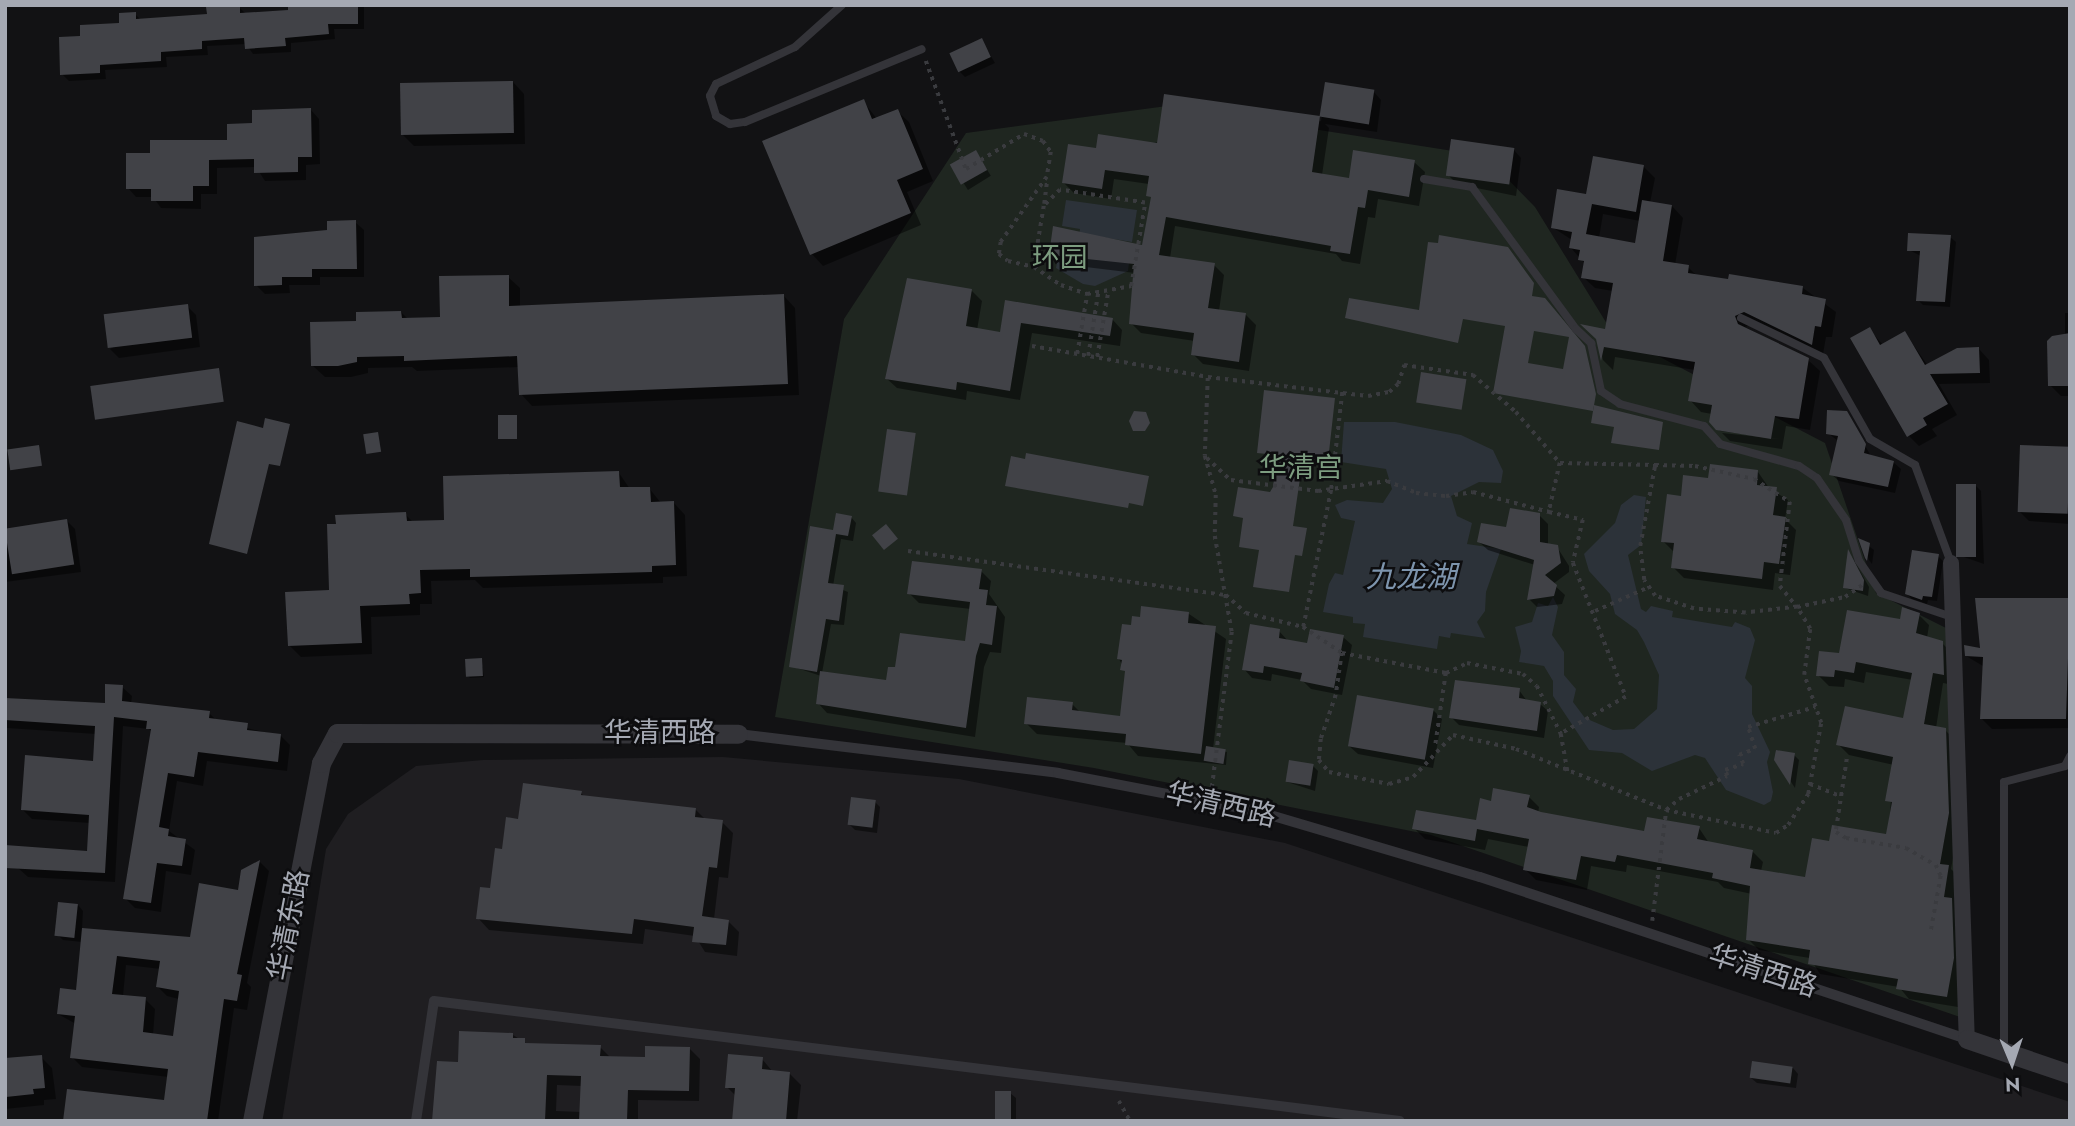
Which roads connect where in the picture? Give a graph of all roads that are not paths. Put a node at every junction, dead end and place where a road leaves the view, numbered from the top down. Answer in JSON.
{"nodes":[{"id":1,"x":842,"y":5,"type":"edge"},
{"id":2,"x":922,"y":49,"type":"road end"},
{"id":3,"x":1424,"y":179,"type":"dead end"},
{"id":4,"x":1741,"y":318,"type":"dead end"},
{"id":5,"x":1951,"y":563,"type":"joint"},
{"id":6,"x":1952,"y":617,"type":"junction"},
{"id":7,"x":337,"y":733,"type":"joint"},
{"id":8,"x":738,"y":734,"type":"joint"},
{"id":9,"x":2070,"y":756,"type":"edge"},
{"id":10,"x":1967,"y":1039,"type":"junction"},
{"id":11,"x":2004,"y":1050,"type":"junction"},
{"id":12,"x":2070,"y":1074,"type":"edge"},
{"id":13,"x":252,"y":1121,"type":"edge"},
{"id":14,"x":416,"y":1121,"type":"edge"},
{"id":15,"x":1399,"y":1121,"type":"edge"}],
"edges":[{"from":1,"to":2,"type":"lane"},
{"from":3,"to":6,"type":"lane"},
{"from":4,"to":5,"type":"lane"},
{"from":5,"to":6,"type":"street"},
{"from":6,"to":10,"type":"street"},
{"from":7,"to":8,"type":"street","name":"华清西路"},
{"from":7,"to":13,"type":"street","name":"华清东路"},
{"from":8,"to":10,"type":"street","name":"华清西路"},
{"from":9,"to":11,"type":"lane"},
{"from":10,"to":11,"type":"street","name":"华清西路"},
{"from":11,"to":12,"type":"street","name":"华清西路"},
{"from":14,"to":15,"type":"street"}]}
